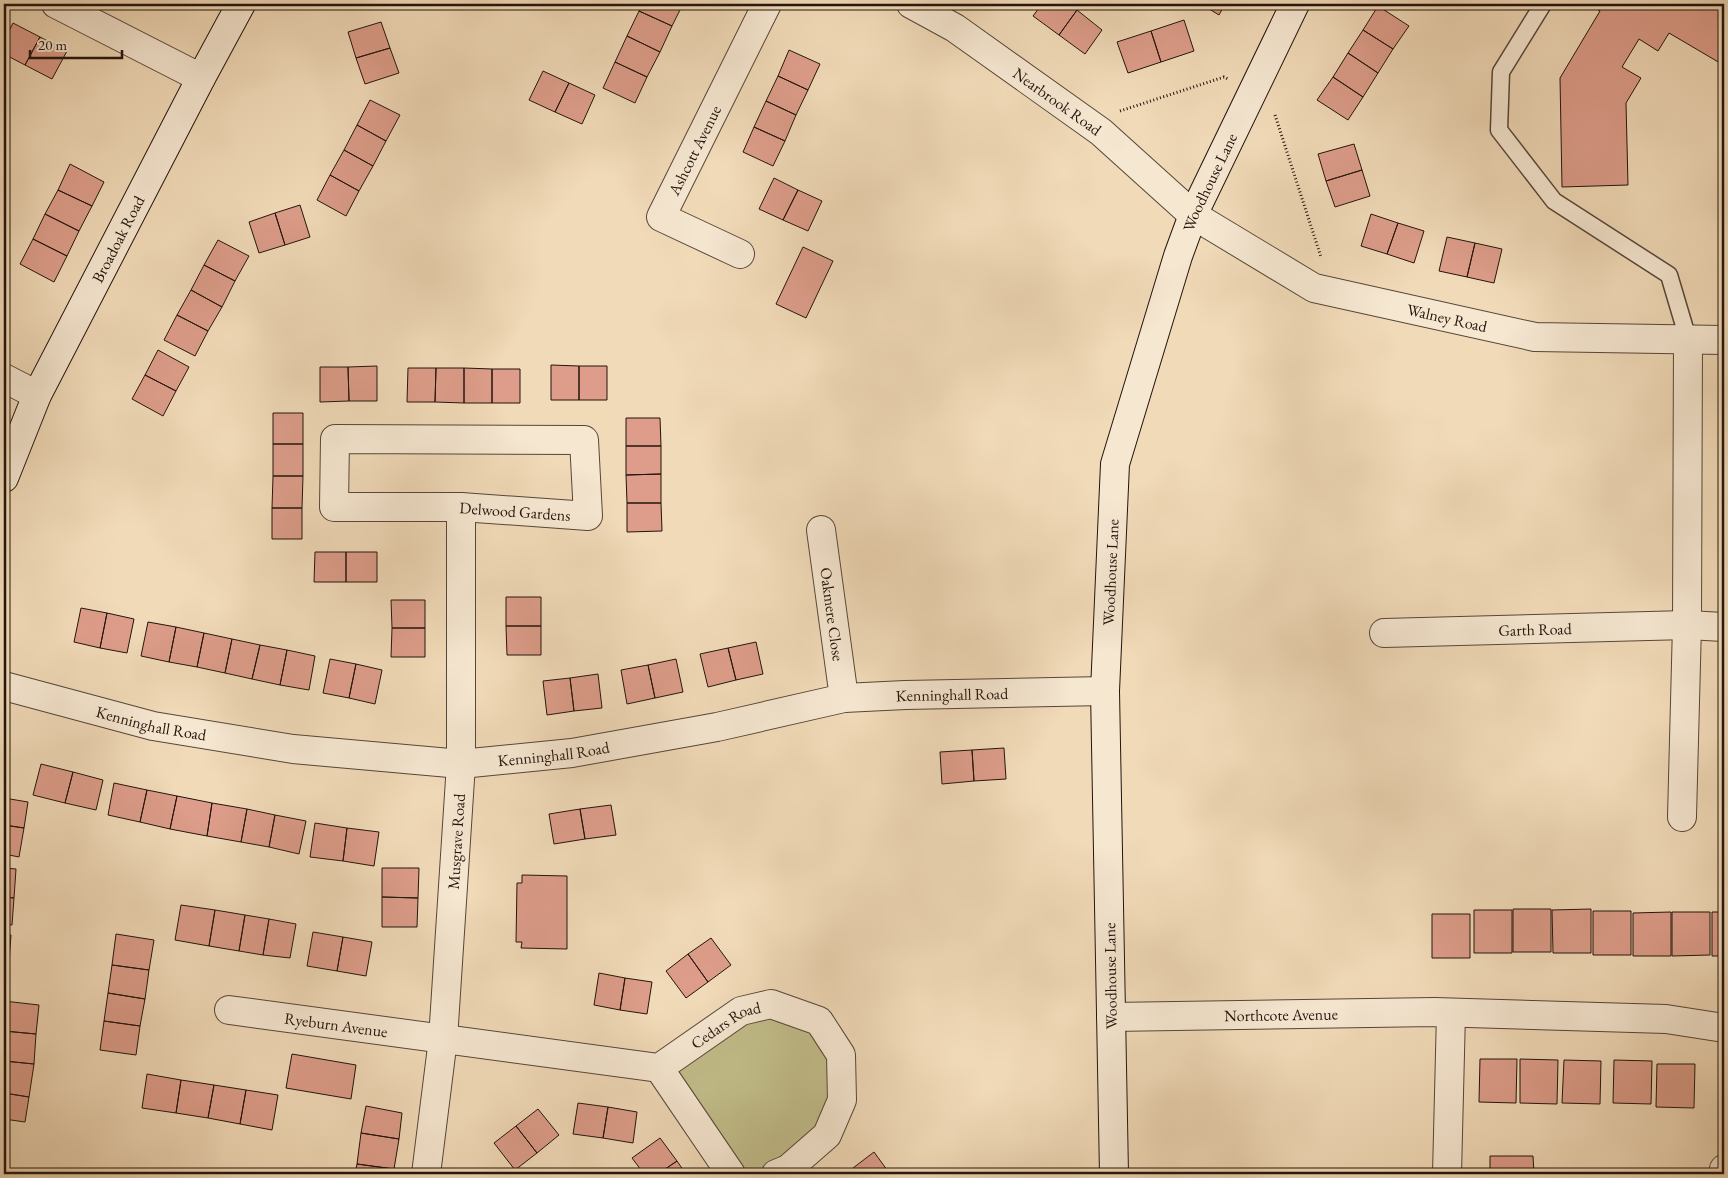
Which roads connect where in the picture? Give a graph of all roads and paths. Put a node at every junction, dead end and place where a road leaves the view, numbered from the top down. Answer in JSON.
{"nodes":[{"id":1,"x":56,"y":4,"type":"edge"},
{"id":2,"x":241,"y":4,"type":"edge"},
{"id":3,"x":767,"y":4,"type":"edge"},
{"id":4,"x":912,"y":4,"type":"edge"},
{"id":5,"x":1295,"y":4,"type":"edge"},
{"id":6,"x":1543,"y":4,"type":"edge"},
{"id":7,"x":201,"y":78,"type":"junction"},
{"id":8,"x":1193,"y":215,"type":"junction"},
{"id":9,"x":740,"y":254,"type":"dead end"},
{"id":10,"x":1688,"y":340,"type":"junction"},
{"id":11,"x":1724,"y":340,"type":"edge"},
{"id":12,"x":4,"y":378,"type":"edge"},
{"id":13,"x":37,"y":395,"type":"junction"},
{"id":14,"x":4,"y":478,"type":"edge"},
{"id":15,"x":461,"y":507,"type":"junction"},
{"id":16,"x":821,"y":530,"type":"dead end"},
{"id":17,"x":1687,"y":625,"type":"junction"},
{"id":18,"x":1724,"y":627,"type":"edge"},
{"id":19,"x":1384,"y":633,"type":"dead end"},
{"id":20,"x":4,"y":686,"type":"edge"},
{"id":21,"x":1105,"y":691,"type":"junction"},
{"id":22,"x":844,"y":698,"type":"junction"},
{"id":23,"x":461,"y":764,"type":"junction"},
{"id":24,"x":1682,"y":817,"type":"dead end"},
{"id":25,"x":229,"y":1010,"type":"dead end"},
{"id":26,"x":1451,"y":1013,"type":"junction"},
{"id":27,"x":1111,"y":1017,"type":"junction"},
{"id":28,"x":1724,"y":1028,"type":"edge"},
{"id":29,"x":443,"y":1039,"type":"junction"},
{"id":30,"x":659,"y":1068,"type":"junction"},
{"id":31,"x":1724,"y":1169,"type":"edge"},
{"id":32,"x":426,"y":1174,"type":"edge"},
{"id":33,"x":731,"y":1174,"type":"edge"},
{"id":34,"x":776,"y":1174,"type":"edge"},
{"id":35,"x":1114,"y":1174,"type":"edge"},
{"id":36,"x":1447,"y":1174,"type":"edge"},
{"id":37,"x":1724,"y":1174,"type":"edge"}],
"edges":[{"from":1,"to":7,"type":"street"},
{"from":2,"to":7,"type":"street","name":"Broadoak Road"},
{"from":3,"to":9,"type":"street","name":"Ashcott Avenue"},
{"from":4,"to":8,"type":"street","name":"Nearbrook Road"},
{"from":5,"to":8,"type":"street","name":"Woodhouse Lane"},
{"from":6,"to":10,"type":"lane"},
{"from":7,"to":13,"type":"street","name":"Broadoak Road"},
{"from":8,"to":10,"type":"street","name":"Walney Road"},
{"from":8,"to":21,"type":"street","name":"Woodhouse Lane"},
{"from":10,"to":11,"type":"street","name":"Walney Road"},
{"from":10,"to":17,"type":"street"},
{"from":12,"to":13,"type":"street"},
{"from":13,"to":14,"type":"street","name":"Broadoak Road"},
{"from":15,"to":15,"type":"street","name":"Delwood Gardens"},
{"from":15,"to":23,"type":"street","name":"Musgrave Road"},
{"from":16,"to":22,"type":"street","name":"Oakmere Close"},
{"from":17,"to":18,"type":"street","name":"Garth Road"},
{"from":17,"to":19,"type":"street","name":"Garth Road"},
{"from":17,"to":24,"type":"street"},
{"from":20,"to":23,"type":"street","name":"Kenninghall Road"},
{"from":21,"to":22,"type":"street","name":"Kenninghall Road"},
{"from":21,"to":27,"type":"street","name":"Woodhouse Lane"},
{"from":22,"to":23,"type":"street","name":"Kenninghall Road"},
{"from":23,"to":29,"type":"street","name":"Musgrave Road"},
{"from":25,"to":29,"type":"street","name":"Ryeburn Avenue"},
{"from":26,"to":27,"type":"street","name":"Northcote Avenue"},
{"from":26,"to":28,"type":"street","name":"Northcote Avenue"},
{"from":26,"to":36,"type":"street"},
{"from":27,"to":35,"type":"street","name":"Woodhouse Lane"},
{"from":29,"to":30,"type":"street"},
{"from":29,"to":32,"type":"street","name":"Musgrave Road"},
{"from":30,"to":33,"type":"street"},
{"from":30,"to":34,"type":"street","name":"Cedars Road"},
{"from":31,"to":37,"type":"street"}]}
